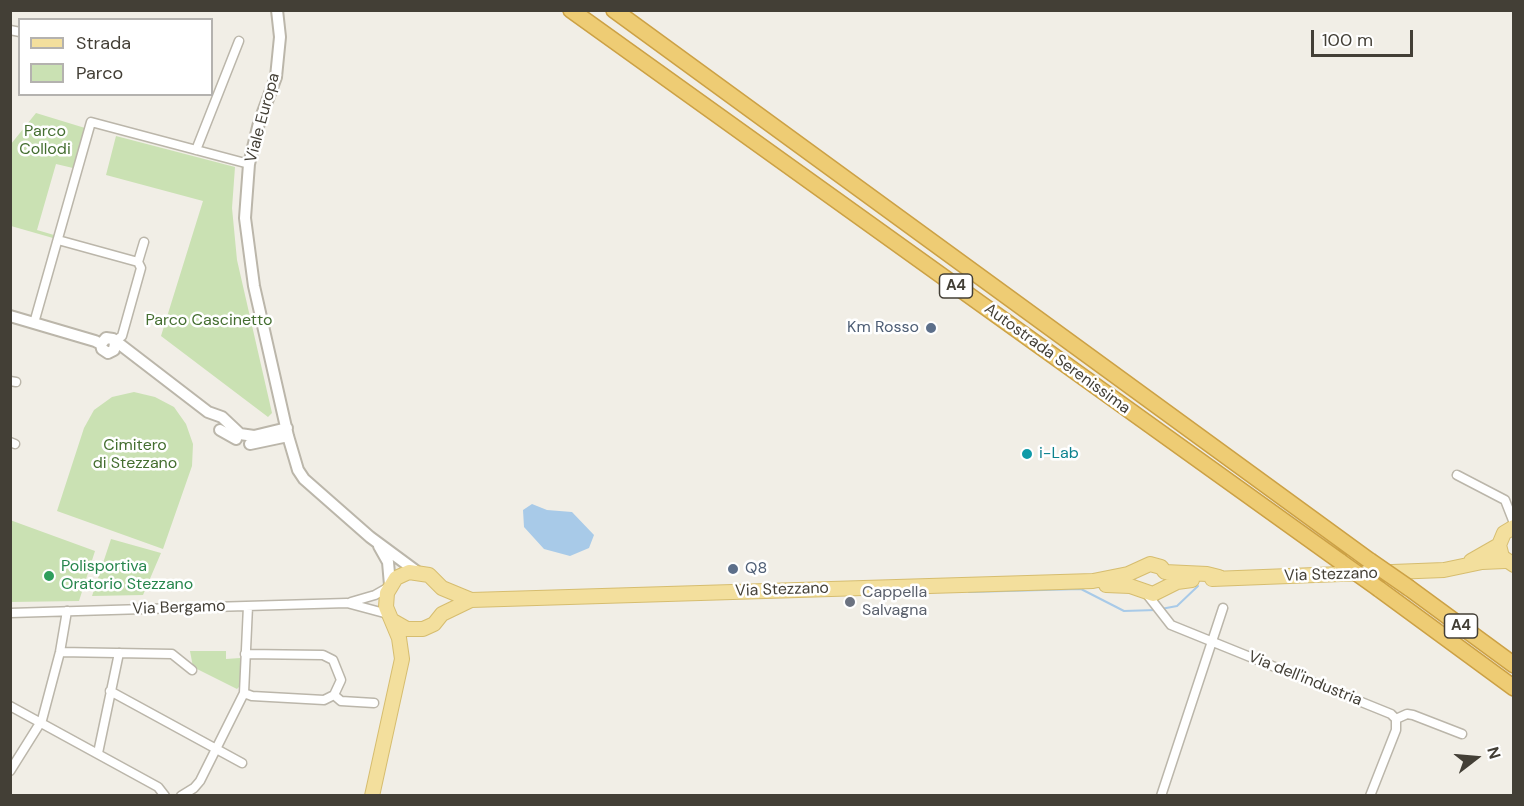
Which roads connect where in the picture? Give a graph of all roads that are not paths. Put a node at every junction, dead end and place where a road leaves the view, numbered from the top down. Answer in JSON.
{"nodes":[{"id":1,"x":277,"y":10,"type":"edge"},
{"id":2,"x":571,"y":10,"type":"edge"},
{"id":3,"x":614,"y":10,"type":"edge"},
{"id":4,"x":239,"y":41,"type":"dead end"},
{"id":5,"x":196,"y":150,"type":"junction"},
{"id":6,"x":249,"y":164,"type":"junction"},
{"id":7,"x":58,"y":240,"type":"junction"},
{"id":8,"x":144,"y":242,"type":"dead end"},
{"id":9,"x":138,"y":262,"type":"junction"},
{"id":10,"x":10,"y":316,"type":"edge"},
{"id":11,"x":34,"y":323,"type":"junction"},
{"id":12,"x":116,"y":343,"type":"junction"},
{"id":13,"x":288,"y":432,"type":"junction"},
{"id":14,"x":1457,"y":475,"type":"dead end"},
{"id":15,"x":1514,"y":525,"type":"edge"},
{"id":16,"x":373,"y":539,"type":"junction"},
{"id":17,"x":1499,"y":544,"type":"junction"},
{"id":18,"x":1509,"y":563,"type":"edge"},
{"id":19,"x":1146,"y":566,"type":"junction"},
{"id":20,"x":1444,"y":570,"type":"junction"},
{"id":21,"x":416,"y":571,"type":"junction"},
{"id":22,"x":1165,"y":572,"type":"junction"},
{"id":23,"x":1219,"y":578,"type":"junction"},
{"id":24,"x":1093,"y":581,"type":"junction"},
{"id":25,"x":390,"y":586,"type":"junction"},
{"id":26,"x":442,"y":588,"type":"junction"},
{"id":27,"x":1164,"y":589,"type":"junction"},
{"id":28,"x":1145,"y":592,"type":"junction"},
{"id":29,"x":471,"y":600,"type":"junction"},
{"id":30,"x":347,"y":603,"type":"junction"},
{"id":31,"x":248,"y":606,"type":"junction"},
{"id":32,"x":1159,"y":606,"type":"junction"},
{"id":33,"x":1223,"y":608,"type":"dead end"},
{"id":34,"x":67,"y":611,"type":"junction"},
{"id":35,"x":10,"y":613,"type":"edge"},
{"id":36,"x":442,"y":614,"type":"junction"},
{"id":37,"x":391,"y":617,"type":"junction"},
{"id":38,"x":429,"y":627,"type":"junction"},
{"id":39,"x":1213,"y":641,"type":"junction"},
{"id":40,"x":60,"y":652,"type":"junction"},
{"id":41,"x":119,"y":653,"type":"junction"},
{"id":42,"x":245,"y":654,"type":"junction"},
{"id":43,"x":402,"y":659,"type":"junction"},
{"id":44,"x":1514,"y":664,"type":"edge"},
{"id":45,"x":192,"y":670,"type":"dead end"},
{"id":46,"x":1514,"y":689,"type":"edge"},
{"id":47,"x":110,"y":691,"type":"junction"},
{"id":48,"x":244,"y":693,"type":"junction"},
{"id":49,"x":334,"y":695,"type":"junction"},
{"id":50,"x":374,"y":703,"type":"dead end"},
{"id":51,"x":10,"y":706,"type":"edge"},
{"id":52,"x":42,"y":720,"type":"junction"},
{"id":53,"x":1396,"y":720,"type":"junction"},
{"id":54,"x":1461,"y":734,"type":"dead end"},
{"id":55,"x":216,"y":749,"type":"junction"},
{"id":56,"x":98,"y":753,"type":"junction"},
{"id":57,"x":242,"y":763,"type":"dead end"},
{"id":58,"x":10,"y":771,"type":"edge"},
{"id":59,"x":165,"y":795,"type":"edge"},
{"id":60,"x":181,"y":795,"type":"edge"},
{"id":61,"x":372,"y":795,"type":"edge"},
{"id":62,"x":1161,"y":795,"type":"edge"},
{"id":63,"x":1370,"y":795,"type":"edge"}],
"edges":[{"from":1,"to":6,"type":"street","name":"Viale Europa"},
{"from":2,"to":46,"type":"highway","name":"Autostrada Serenissima","number":"A4","bridge":true},
{"from":3,"to":44,"type":"highway","name":"Autostrada Serenissima","number":"A4","bridge":true},
{"from":4,"to":5,"type":"street"},
{"from":5,"to":6,"type":"street"},
{"from":5,"to":7,"type":"street"},
{"from":6,"to":13,"type":"street","name":"Viale Europa"},
{"from":7,"to":9,"type":"street"},
{"from":7,"to":11,"type":"street"},
{"from":8,"to":9,"type":"street"},
{"from":9,"to":12,"type":"street"},
{"from":10,"to":11,"type":"street"},
{"from":11,"to":12,"type":"street"},
{"from":12,"to":13,"type":"street"},
{"from":13,"to":16,"type":"street","name":"Viale Europa"},
{"from":14,"to":15,"type":"street","name":"Via Stezzano"},
{"from":15,"to":17,"type":"main road","name":"Via Stezzano"},
{"from":16,"to":21,"type":"street"},
{"from":16,"to":25,"type":"street"},
{"from":17,"to":18,"type":"main road","name":"Via Stezzano"},
{"from":17,"to":20,"type":"main road","name":"Via Stezzano"},
{"from":18,"to":20,"type":"main road","name":"Via Stezzano"},
{"from":19,"to":22,"type":"main road","name":"Via Stezzano"},
{"from":19,"to":24,"type":"main road","name":"Via Stezzano"},
{"from":19,"to":28,"type":"main road"},
{"from":20,"to":23,"type":"main road","name":"Via Stezzano"},
{"from":21,"to":25,"type":"main road"},
{"from":21,"to":26,"type":"main road","name":"Via Stezzano"},
{"from":22,"to":23,"type":"main road","name":"Via Stezzano"},
{"from":22,"to":27,"type":"main road"},
{"from":23,"to":27,"type":"main road","name":"Via Stezzano"},
{"from":24,"to":28,"type":"main road","name":"Via Stezzano"},
{"from":24,"to":29,"type":"main road","name":"Via Stezzano"},
{"from":25,"to":30,"type":"street","name":"Via Bergamo"},
{"from":25,"to":37,"type":"main road"},
{"from":26,"to":29,"type":"main road","name":"Via Stezzano"},
{"from":26,"to":36,"type":"main road"},
{"from":27,"to":28,"type":"main road","name":"Via Stezzano"},
{"from":27,"to":32,"type":"street"},
{"from":28,"to":32,"type":"street","name":"Via dell'industria"},
{"from":29,"to":36,"type":"main road","name":"Via Stezzano"},
{"from":30,"to":31,"type":"street","name":"Via Bergamo"},
{"from":30,"to":37,"type":"street","name":"Via Bergamo"},
{"from":31,"to":34,"type":"street","name":"Via Bergamo"},
{"from":31,"to":42,"type":"street"},
{"from":32,"to":39,"type":"street","name":"Via dell'industria"},
{"from":33,"to":39,"type":"street"},
{"from":34,"to":35,"type":"street","name":"Via Bergamo"},
{"from":34,"to":40,"type":"street"},
{"from":36,"to":38,"type":"main road","name":"Via Stezzano"},
{"from":37,"to":38,"type":"main road"},
{"from":37,"to":43,"type":"main road","name":"Via Stezzano"},
{"from":38,"to":43,"type":"main road","name":"Via Stezzano"},
{"from":39,"to":53,"type":"street","name":"Via dell'industria"},
{"from":39,"to":62,"type":"street"},
{"from":40,"to":41,"type":"street"},
{"from":40,"to":52,"type":"street"},
{"from":41,"to":45,"type":"street"},
{"from":41,"to":47,"type":"street"},
{"from":42,"to":48,"type":"street"},
{"from":42,"to":49,"type":"street"},
{"from":43,"to":61,"type":"main road","name":"Via Stezzano"},
{"from":47,"to":55,"type":"street"},
{"from":47,"to":56,"type":"street"},
{"from":48,"to":49,"type":"street"},
{"from":48,"to":55,"type":"street"},
{"from":49,"to":50,"type":"street"},
{"from":51,"to":52,"type":"street"},
{"from":52,"to":56,"type":"street"},
{"from":52,"to":58,"type":"street"},
{"from":53,"to":54,"type":"street"},
{"from":53,"to":63,"type":"street"},
{"from":55,"to":57,"type":"street"},
{"from":55,"to":60,"type":"street"},
{"from":56,"to":59,"type":"street"}]}
